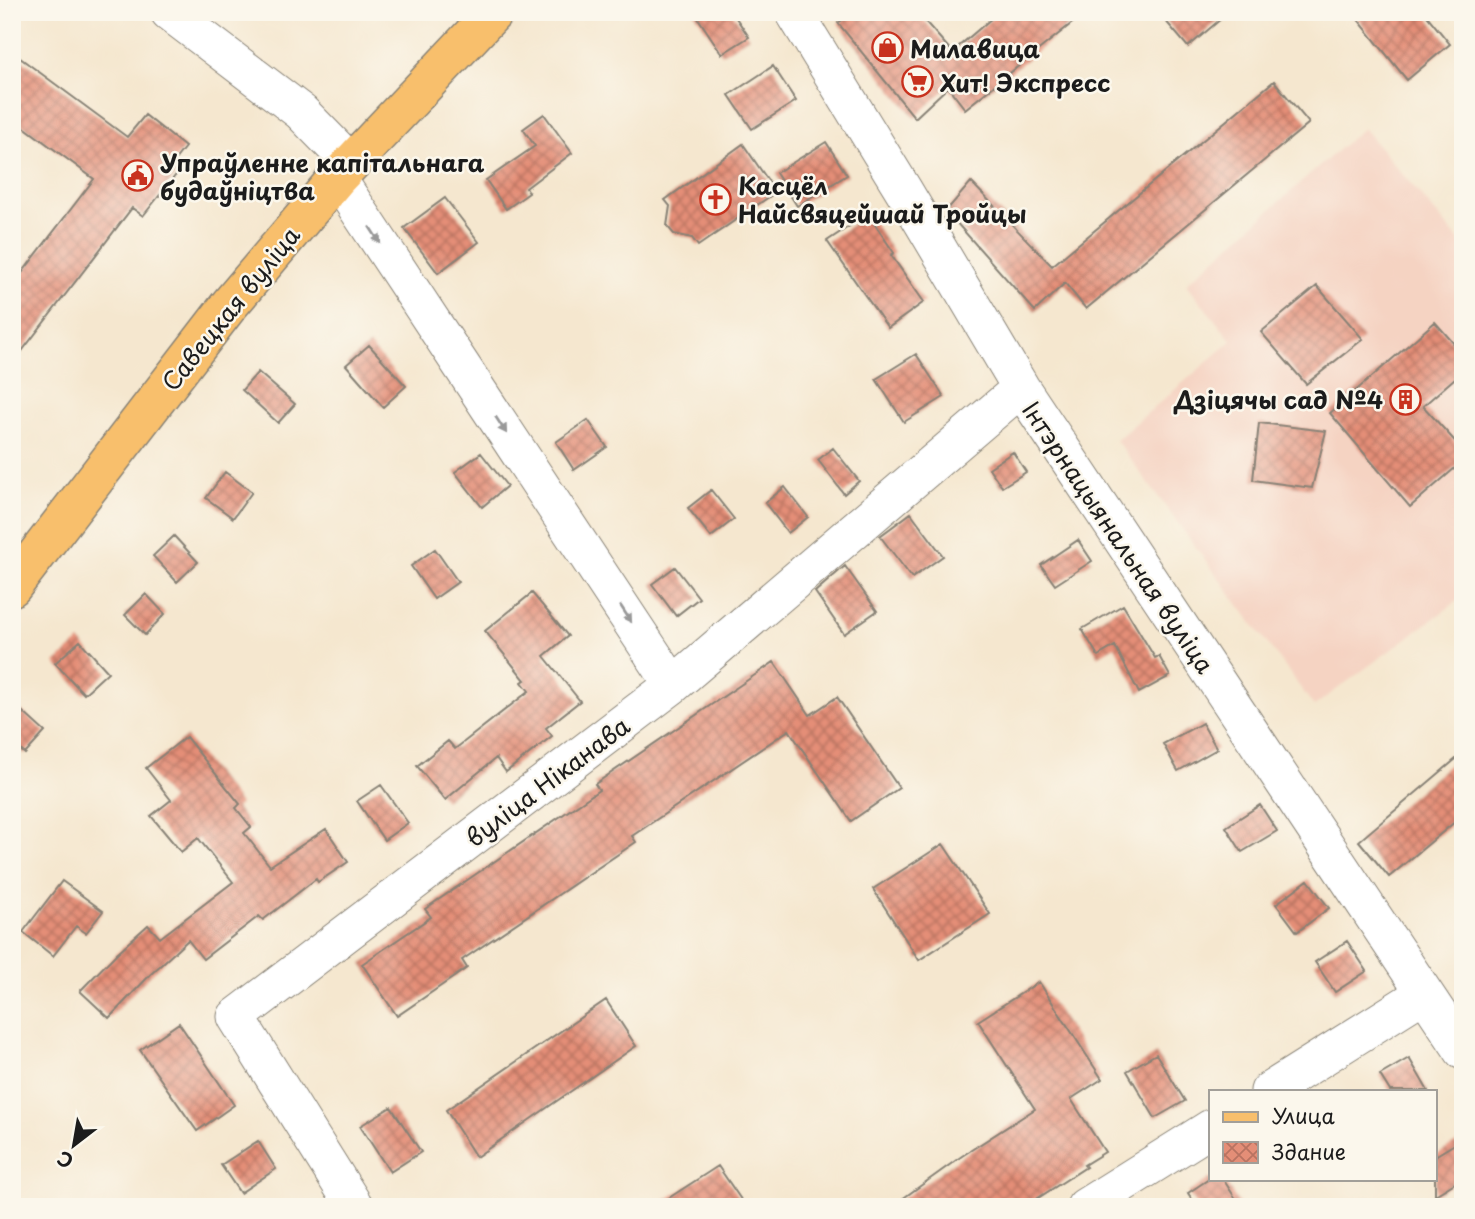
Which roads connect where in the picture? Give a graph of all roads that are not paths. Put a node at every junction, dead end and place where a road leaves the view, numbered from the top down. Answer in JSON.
{"nodes":[{"id":1,"x":169,"y":12,"type":"edge"},
{"id":2,"x":494,"y":12,"type":"edge"},
{"id":3,"x":794,"y":12,"type":"edge"},
{"id":4,"x":344,"y":171,"type":"junction"},
{"id":5,"x":1021,"y":388,"type":"junction"},
{"id":6,"x":12,"y":587,"type":"edge"},
{"id":7,"x":673,"y":685,"type":"junction"},
{"id":8,"x":1423,"y":994,"type":"junction"},
{"id":9,"x":1463,"y":1051,"type":"edge"},
{"id":10,"x":1271,"y":1090,"type":"edge"},
{"id":11,"x":1209,"y":1129,"type":"edge"},
{"id":12,"x":355,"y":1207,"type":"edge"},
{"id":13,"x":1085,"y":1207,"type":"edge"}],
"edges":[{"from":1,"to":4,"type":"street"},
{"from":2,"to":4,"type":"main road","name":"Савецкая вуліца"},
{"from":3,"to":5,"type":"street","name":"Інтэрнацыянальная вуліца"},
{"from":4,"to":6,"type":"main road","name":"Савецкая вуліца"},
{"from":4,"to":7,"type":"street","one_way":true},
{"from":5,"to":7,"type":"street","name":"вуліца Ніканава"},
{"from":5,"to":8,"type":"street","name":"Інтэрнацыянальная вуліца"},
{"from":7,"to":12,"type":"street","name":"вуліца Ніканава"},
{"from":8,"to":9,"type":"street","name":"Інтэрнацыянальная вуліца"},
{"from":8,"to":10,"type":"street"},
{"from":11,"to":13,"type":"street"}]}
